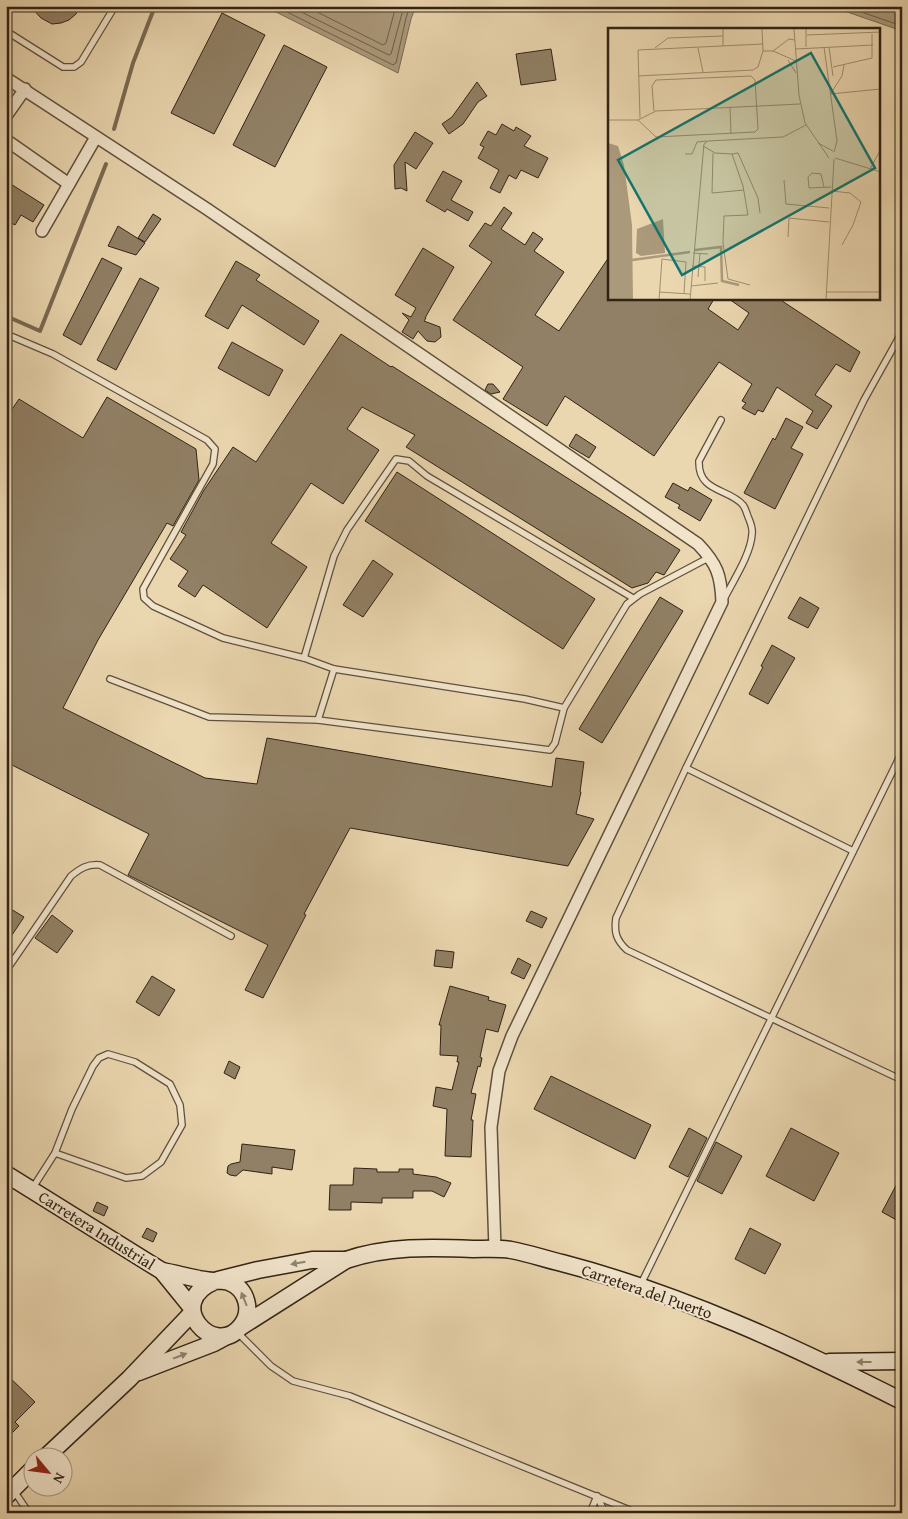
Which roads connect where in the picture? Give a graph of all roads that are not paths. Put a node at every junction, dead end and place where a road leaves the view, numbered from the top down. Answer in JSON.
{"nodes":[{"id":1,"x":115,"y":6,"type":"edge"},
{"id":2,"x":6,"y":31,"type":"edge"},
{"id":3,"x":6,"y":78,"type":"edge"},
{"id":4,"x":25,"y":89,"type":"junction"},
{"id":5,"x":6,"y":116,"type":"edge"},
{"id":6,"x":96,"y":137,"type":"junction"},
{"id":7,"x":6,"y":140,"type":"edge"},
{"id":8,"x":69,"y":184,"type":"junction"},
{"id":9,"x":42,"y":231,"type":"dead end"},
{"id":10,"x":902,"y":332,"type":"edge"},
{"id":11,"x":6,"y":334,"type":"edge"},
{"id":12,"x":721,"y":420,"type":"dead end"},
{"id":13,"x":710,"y":557,"type":"junction"},
{"id":14,"x":633,"y":598,"type":"junction"},
{"id":15,"x":722,"y":602,"type":"junction"},
{"id":16,"x":304,"y":658,"type":"junction"},
{"id":17,"x":334,"y":669,"type":"junction"},
{"id":18,"x":110,"y":679,"type":"dead end"},
{"id":19,"x":564,"y":708,"type":"junction"},
{"id":20,"x":318,"y":720,"type":"junction"},
{"id":21,"x":902,"y":752,"type":"edge"},
{"id":22,"x":686,"y":768,"type":"junction"},
{"id":23,"x":853,"y":851,"type":"junction"},
{"id":24,"x":231,"y":936,"type":"dead end"},
{"id":25,"x":6,"y":971,"type":"edge"},
{"id":26,"x":771,"y":1018,"type":"junction"},
{"id":27,"x":902,"y":1080,"type":"edge"},
{"id":28,"x":55,"y":1153,"type":"junction"},
{"id":29,"x":7,"y":1178,"type":"edge"},
{"id":30,"x":32,"y":1189,"type":"junction"},
{"id":31,"x":495,"y":1249,"type":"junction"},
{"id":32,"x":346,"y":1260,"type":"junction"},
{"id":33,"x":162,"y":1271,"type":"junction"},
{"id":34,"x":216,"y":1281,"type":"junction"},
{"id":35,"x":640,"y":1286,"type":"junction"},
{"id":36,"x":192,"y":1311,"type":"junction"},
{"id":37,"x":236,"y":1331,"type":"junction"},
{"id":38,"x":902,"y":1361,"type":"edge"},
{"id":39,"x":826,"y":1362,"type":"junction"},
{"id":40,"x":135,"y":1374,"type":"junction"},
{"id":41,"x":902,"y":1401,"type":"edge"},
{"id":42,"x":58,"y":1446,"type":"edge"},
{"id":43,"x":22,"y":1480,"type":"edge"},
{"id":44,"x":10,"y":1492,"type":"edge"},
{"id":45,"x":597,"y":1496,"type":"junction"},
{"id":46,"x":29,"y":1513,"type":"edge"},
{"id":47,"x":590,"y":1513,"type":"edge"},
{"id":48,"x":605,"y":1513,"type":"edge"},
{"id":49,"x":637,"y":1513,"type":"edge"}],
"edges":[{"from":1,"to":2,"type":"lane"},
{"from":3,"to":4,"type":"street"},
{"from":4,"to":5,"type":"street"},
{"from":4,"to":6,"type":"street"},
{"from":6,"to":8,"type":"street"},
{"from":6,"to":13,"type":"street"},
{"from":7,"to":8,"type":"street"},
{"from":8,"to":9,"type":"street"},
{"from":10,"to":22,"type":"lane"},
{"from":11,"to":16,"type":"lane"},
{"from":12,"to":15,"type":"lane"},
{"from":13,"to":14,"type":"lane"},
{"from":13,"to":15,"type":"street"},
{"from":14,"to":16,"type":"lane"},
{"from":14,"to":19,"type":"lane"},
{"from":15,"to":31,"type":"street"},
{"from":16,"to":17,"type":"lane"},
{"from":17,"to":19,"type":"lane"},
{"from":17,"to":20,"type":"lane"},
{"from":18,"to":20,"type":"lane"},
{"from":19,"to":20,"type":"lane"},
{"from":21,"to":23,"type":"lane"},
{"from":22,"to":23,"type":"lane"},
{"from":22,"to":26,"type":"lane"},
{"from":23,"to":26,"type":"lane"},
{"from":24,"to":25,"type":"lane"},
{"from":26,"to":27,"type":"lane"},
{"from":26,"to":35,"type":"lane"},
{"from":28,"to":28,"type":"lane"},
{"from":28,"to":30,"type":"lane"},
{"from":29,"to":30,"type":"main road","name":"Carretera Industrial"},
{"from":30,"to":33,"type":"main road","name":"Carretera Industrial"},
{"from":31,"to":32,"type":"main road","name":"Carretera del Puerto"},
{"from":31,"to":35,"type":"main road","name":"Carretera del Puerto"},
{"from":32,"to":34,"type":"main road","name":"Carretera del Puerto","one_way":true},
{"from":32,"to":37,"type":"main road","name":"Carretera del Puerto"},
{"from":33,"to":34,"type":"main road","name":"Carretera Industrial"},
{"from":33,"to":36,"type":"main road","name":"Carretera Industrial"},
{"from":34,"to":36,"type":"main road"},
{"from":37,"to":34,"type":"main road","one_way":true},
{"from":35,"to":39,"type":"main road","name":"Carretera del Puerto"},
{"from":36,"to":37,"type":"main road"},
{"from":36,"to":40,"type":"main road","name":"Carretera del Puerto"},
{"from":40,"to":37,"type":"main road","name":"Carretera del Puerto","one_way":true},
{"from":37,"to":45,"type":"lane"},
{"from":38,"to":39,"type":"main road","one_way":true},
{"from":39,"to":41,"type":"main road","name":"Carretera del Puerto"},
{"from":40,"to":42,"type":"main road","name":"Carretera del Puerto"},
{"from":43,"to":44,"type":"main road"},
{"from":44,"to":46,"type":"lane"},
{"from":45,"to":47,"type":"lane"},
{"from":45,"to":48,"type":"lane"},
{"from":45,"to":49,"type":"lane"}]}
